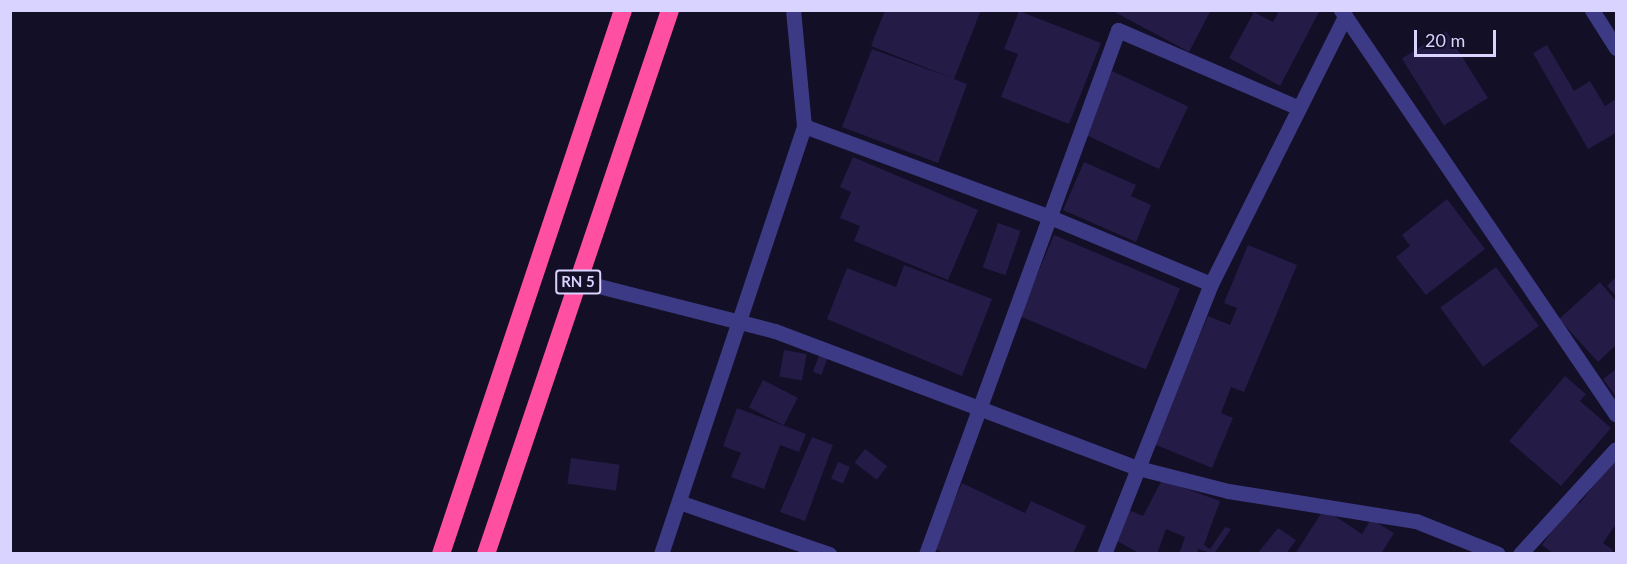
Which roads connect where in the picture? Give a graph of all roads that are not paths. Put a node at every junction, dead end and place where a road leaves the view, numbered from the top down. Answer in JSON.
{"nodes":[{"id":1,"x":623,"y":10,"type":"edge"},
{"id":2,"x":670,"y":10,"type":"edge"},
{"id":3,"x":793,"y":10,"type":"edge"},
{"id":4,"x":1592,"y":10,"type":"edge"},
{"id":5,"x":1343,"y":13,"type":"edge"},
{"id":6,"x":1617,"y":48,"type":"edge"},
{"id":7,"x":1299,"y":108,"type":"junction"},
{"id":8,"x":804,"y":126,"type":"junction"},
{"id":9,"x":1050,"y":217,"type":"junction"},
{"id":10,"x":579,"y":281,"type":"junction"},
{"id":11,"x":1211,"y":284,"type":"junction"},
{"id":12,"x":741,"y":322,"type":"junction"},
{"id":13,"x":981,"y":407,"type":"junction"},
{"id":14,"x":1617,"y":414,"type":"edge"},
{"id":15,"x":1617,"y":449,"type":"edge"},
{"id":16,"x":1138,"y":468,"type":"junction"},
{"id":17,"x":679,"y":502,"type":"junction"},
{"id":18,"x":441,"y":554,"type":"edge"},
{"id":19,"x":486,"y":554,"type":"edge"},
{"id":20,"x":661,"y":554,"type":"edge"},
{"id":21,"x":829,"y":554,"type":"edge"},
{"id":22,"x":926,"y":554,"type":"edge"},
{"id":23,"x":1104,"y":554,"type":"edge"},
{"id":24,"x":1498,"y":554,"type":"edge"},
{"id":25,"x":1520,"y":554,"type":"edge"}],
"edges":[{"from":1,"to":18,"type":"highway","number":"RN 5"},
{"from":2,"to":10,"type":"highway","number":"RN 5"},
{"from":3,"to":8,"type":"street"},
{"from":4,"to":6,"type":"street"},
{"from":5,"to":7,"type":"street"},
{"from":5,"to":14,"type":"street"},
{"from":7,"to":9,"type":"street"},
{"from":7,"to":11,"type":"street"},
{"from":8,"to":9,"type":"street"},
{"from":8,"to":12,"type":"street"},
{"from":9,"to":11,"type":"street"},
{"from":9,"to":13,"type":"street"},
{"from":10,"to":12,"type":"street"},
{"from":10,"to":19,"type":"highway","number":"RN 5"},
{"from":11,"to":16,"type":"street"},
{"from":12,"to":13,"type":"street"},
{"from":12,"to":17,"type":"street"},
{"from":13,"to":16,"type":"street"},
{"from":13,"to":22,"type":"street"},
{"from":15,"to":25,"type":"street"},
{"from":16,"to":23,"type":"street"},
{"from":16,"to":24,"type":"street"},
{"from":17,"to":20,"type":"street"},
{"from":17,"to":21,"type":"street"}]}
